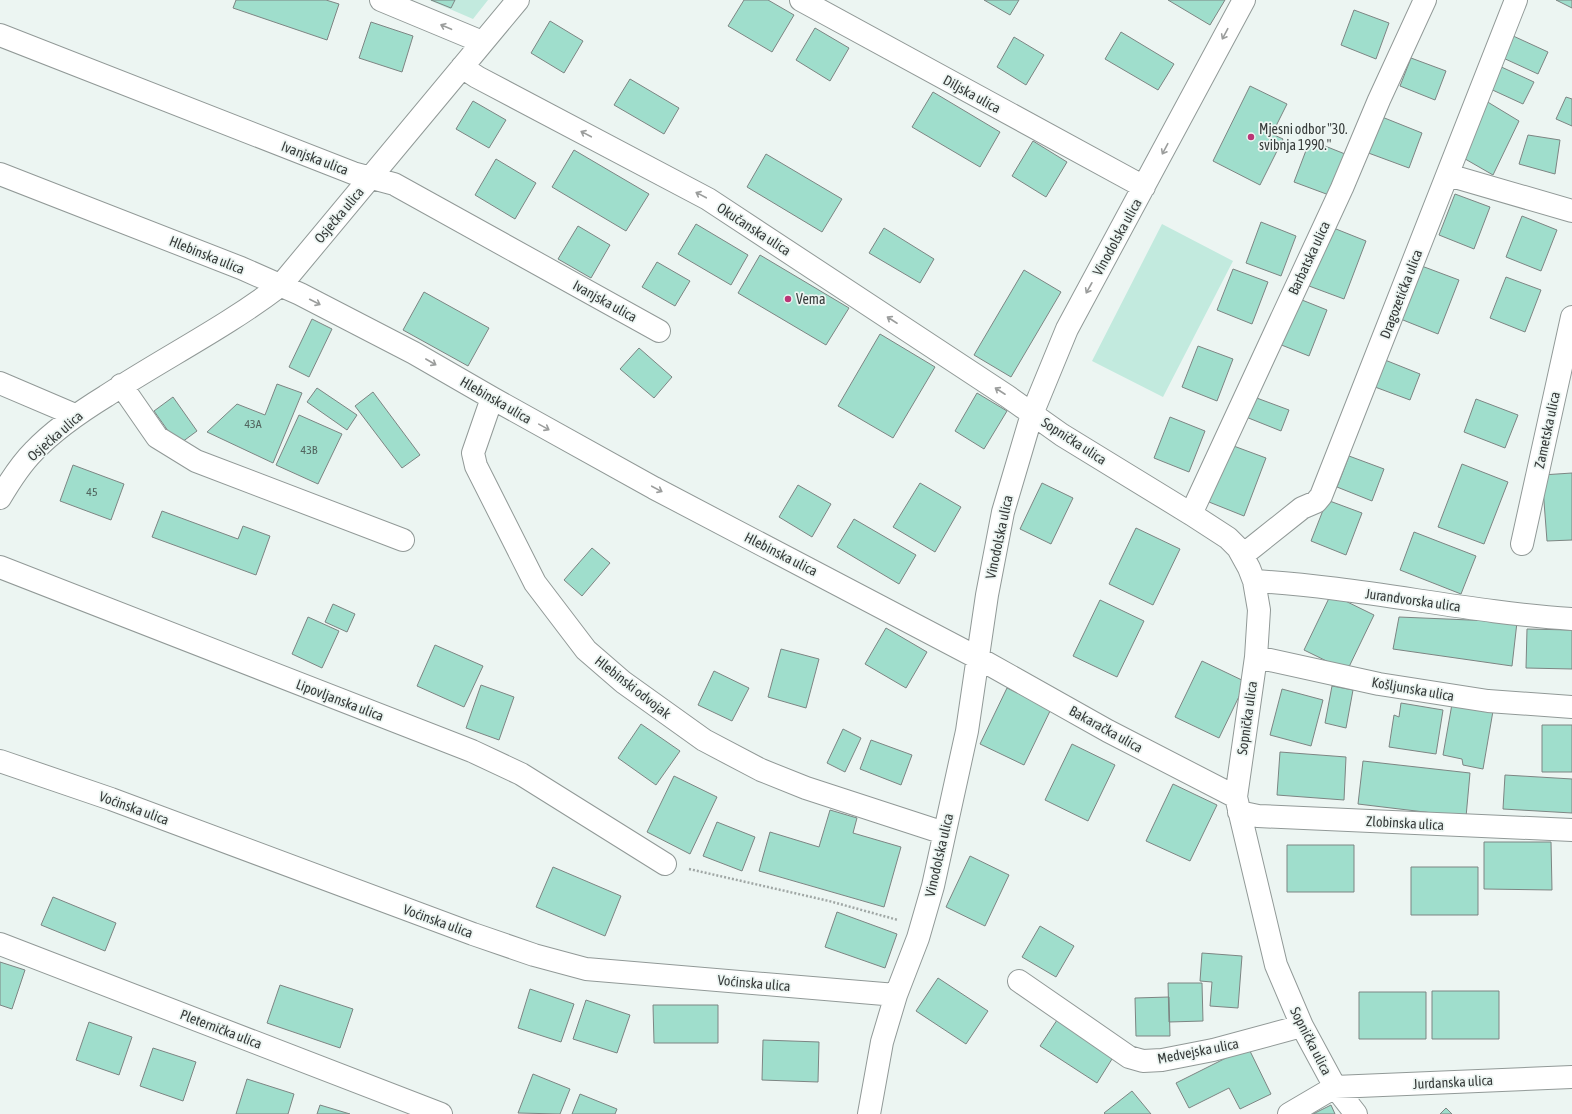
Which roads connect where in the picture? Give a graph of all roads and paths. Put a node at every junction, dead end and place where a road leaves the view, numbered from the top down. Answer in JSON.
{"nodes":[{"id":1,"x":381,"y":0,"type":"edge"},
{"id":2,"x":518,"y":0,"type":"edge"},
{"id":3,"x":801,"y":0,"type":"edge"},
{"id":4,"x":1244,"y":0,"type":"edge"},
{"id":5,"x":1425,"y":0,"type":"edge"},
{"id":6,"x":1516,"y":0,"type":"edge"},
{"id":7,"x":0,"y":35,"type":"edge"},
{"id":8,"x":482,"y":42,"type":"junction"},
{"id":9,"x":462,"y":67,"type":"junction"},
{"id":10,"x":0,"y":174,"type":"edge"},
{"id":11,"x":1448,"y":175,"type":"junction"},
{"id":12,"x":370,"y":178,"type":"junction"},
{"id":13,"x":1144,"y":187,"type":"junction"},
{"id":14,"x":1572,"y":211,"type":"edge"},
{"id":15,"x":281,"y":285,"type":"junction"},
{"id":16,"x":1572,"y":316,"type":"edge"},
{"id":17,"x":659,"y":331,"type":"dead end"},
{"id":18,"x":0,"y":383,"type":"edge"},
{"id":19,"x":121,"y":385,"type":"junction"},
{"id":20,"x":492,"y":398,"type":"junction"},
{"id":21,"x":1032,"y":414,"type":"junction"},
{"id":22,"x":76,"y":415,"type":"junction"},
{"id":23,"x":0,"y":498,"type":"edge"},
{"id":24,"x":1191,"y":514,"type":"junction"},
{"id":25,"x":403,"y":540,"type":"dead end"},
{"id":26,"x":1522,"y":544,"type":"dead end"},
{"id":27,"x":1243,"y":555,"type":"junction"},
{"id":28,"x":0,"y":567,"type":"edge"},
{"id":29,"x":1254,"y":581,"type":"junction"},
{"id":30,"x":1572,"y":619,"type":"edge"},
{"id":31,"x":1256,"y":657,"type":"junction"},
{"id":32,"x":978,"y":658,"type":"junction"},
{"id":33,"x":1572,"y":707,"type":"edge"},
{"id":34,"x":0,"y":760,"type":"edge"},
{"id":35,"x":1237,"y":805,"type":"junction"},
{"id":36,"x":1572,"y":830,"type":"edge"},
{"id":37,"x":944,"y":833,"type":"junction"},
{"id":38,"x":665,"y":864,"type":"joint"},
{"id":39,"x":921,"y":927,"type":"junction"},
{"id":40,"x":0,"y":944,"type":"edge"},
{"id":41,"x":1019,"y":981,"type":"dead end"},
{"id":42,"x":896,"y":996,"type":"junction"},
{"id":43,"x":1302,"y":1026,"type":"junction"},
{"id":44,"x":1572,"y":1077,"type":"edge"},
{"id":45,"x":1335,"y":1087,"type":"junction"},
{"id":46,"x":441,"y":1114,"type":"edge"},
{"id":47,"x":869,"y":1114,"type":"edge"},
{"id":48,"x":1289,"y":1114,"type":"edge"},
{"id":49,"x":1356,"y":1114,"type":"edge"}],
"edges":[{"from":8,"to":1,"type":"street","one_way":true},
{"from":2,"to":8,"type":"street","name":"Osječka ulica"},
{"from":3,"to":13,"type":"street","name":"Diljska ulica"},
{"from":4,"to":13,"type":"street","name":"Vinodolska ulica","one_way":true},
{"from":5,"to":24,"type":"street","name":"Barbatska ulica"},
{"from":6,"to":11,"type":"street","name":"Dragozetićka ulica"},
{"from":7,"to":12,"type":"street","name":"Ivanjska ulica"},
{"from":8,"to":9,"type":"street","name":"Osječka ulica"},
{"from":9,"to":12,"type":"street","name":"Osječka ulica"},
{"from":21,"to":9,"type":"street","name":"Okučanska ulica","one_way":true},
{"from":10,"to":15,"type":"street","name":"Hlebinska ulica"},
{"from":11,"to":14,"type":"street"},
{"from":11,"to":27,"type":"street","name":"Dragozetićka ulica"},
{"from":12,"to":15,"type":"street","name":"Osječka ulica"},
{"from":12,"to":17,"type":"street","name":"Ivanjska ulica"},
{"from":13,"to":21,"type":"street","name":"Vinodolska ulica","one_way":true},
{"from":15,"to":19,"type":"street","name":"Osječka ulica"},
{"from":15,"to":20,"type":"street","name":"Hlebinska ulica","one_way":true},
{"from":16,"to":26,"type":"street","name":"Zametska ulica"},
{"from":18,"to":22,"type":"street"},
{"from":19,"to":22,"type":"street","name":"Osječka ulica"},
{"from":19,"to":25,"type":"street"},
{"from":20,"to":32,"type":"street","name":"Hlebinska ulica","one_way":true},
{"from":20,"to":37,"type":"street","name":"Hlebinski odvojak"},
{"from":21,"to":24,"type":"street","name":"Sopnička ulica"},
{"from":21,"to":32,"type":"street","name":"Vinodolska ulica"},
{"from":22,"to":23,"type":"street","name":"Osječka ulica"},
{"from":24,"to":27,"type":"street","name":"Sopnička ulica"},
{"from":27,"to":29,"type":"street","name":"Sopnička ulica"},
{"from":28,"to":38,"type":"street","name":"Lipovljanska ulica"},
{"from":29,"to":30,"type":"street","name":"Jurandvorska ulica"},
{"from":29,"to":31,"type":"street","name":"Sopnička ulica"},
{"from":31,"to":33,"type":"street","name":"Košljunska ulica"},
{"from":31,"to":35,"type":"street","name":"Sopnička ulica"},
{"from":32,"to":35,"type":"street","name":"Bakaračka ulica"},
{"from":32,"to":37,"type":"street","name":"Vinodolska ulica"},
{"from":34,"to":42,"type":"street","name":"Voćinska ulica"},
{"from":35,"to":36,"type":"street","name":"Zlobinska ulica"},
{"from":35,"to":43,"type":"street","name":"Sopnička ulica"},
{"from":37,"to":39,"type":"street","name":"Vinodolska ulica"},
{"from":38,"to":39,"type":"path"},
{"from":39,"to":42,"type":"street","name":"Vinodolska ulica"},
{"from":40,"to":46,"type":"street","name":"Pleternička ulica"},
{"from":41,"to":43,"type":"street","name":"Medvejska ulica"},
{"from":42,"to":47,"type":"street","name":"Vinodolska ulica"},
{"from":43,"to":45,"type":"street","name":"Sopnička ulica"},
{"from":44,"to":45,"type":"street","name":"Jurdanska ulica"},
{"from":45,"to":48,"type":"street"},
{"from":45,"to":49,"type":"street","name":"Sopnička ulica"}]}
